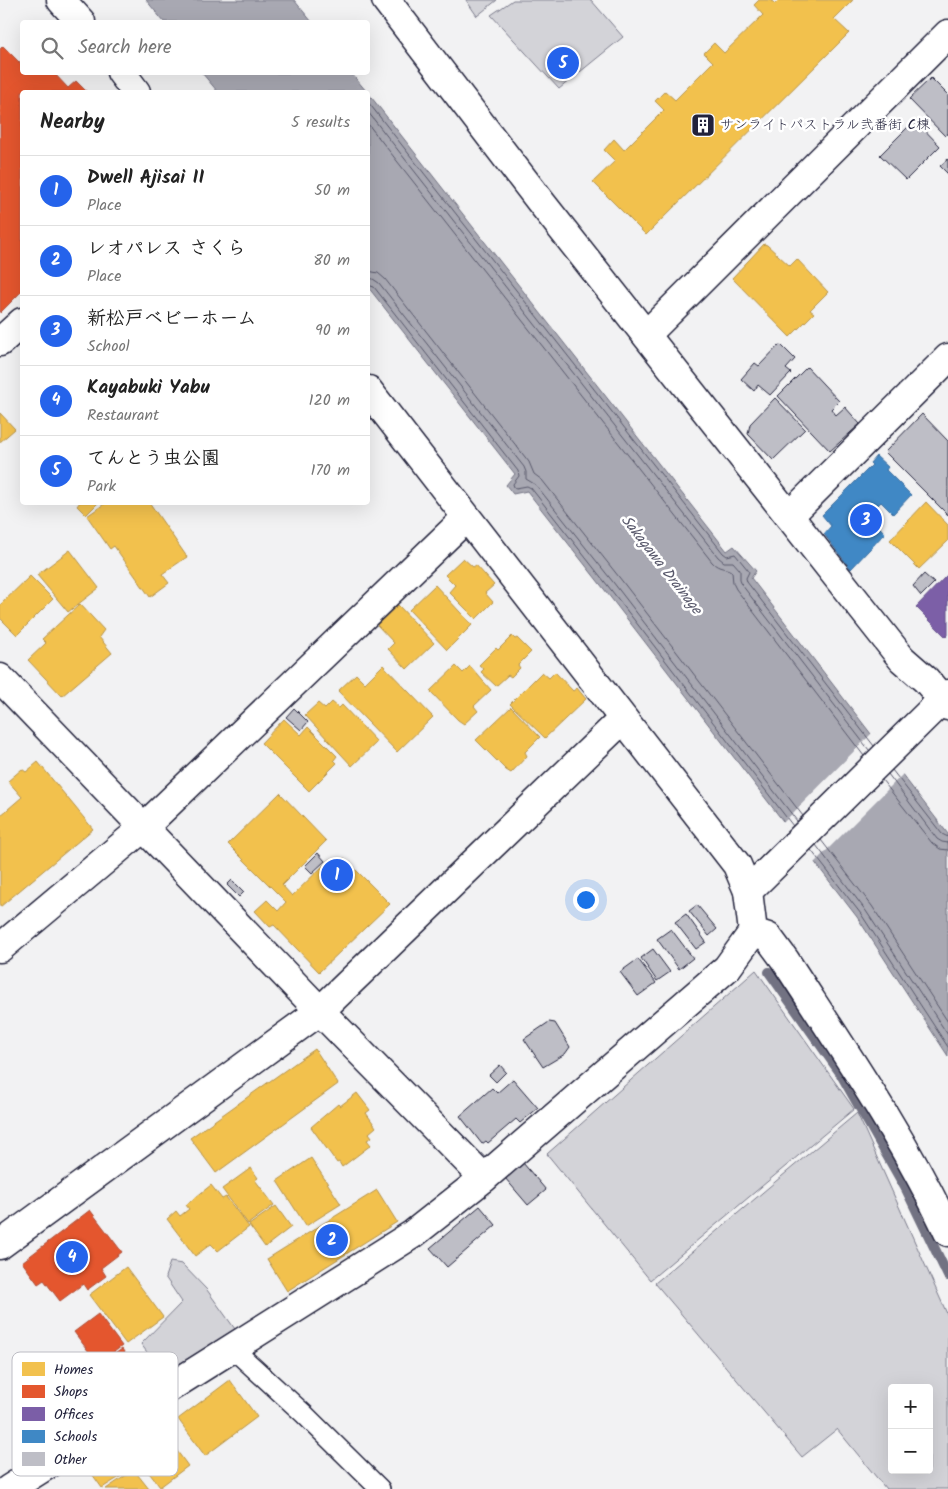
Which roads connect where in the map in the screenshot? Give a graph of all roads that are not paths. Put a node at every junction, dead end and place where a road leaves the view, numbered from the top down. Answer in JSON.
{"nodes":[{"id":1,"x":61,"y":0,"type":"edge"},
{"id":2,"x":386,"y":0,"type":"edge"},
{"id":3,"x":78,"y":20,"type":"edge"},
{"id":4,"x":948,"y":34,"type":"edge"},
{"id":5,"x":123,"y":75,"type":"edge"},
{"id":6,"x":134,"y":90,"type":"edge"},
{"id":7,"x":20,"y":324,"type":"edge"},
{"id":8,"x":647,"y":334,"type":"junction"},
{"id":9,"x":0,"y":342,"type":"edge"},
{"id":10,"x":948,"y":358,"type":"edge"},
{"id":11,"x":370,"y":393,"type":"edge"},
{"id":12,"x":789,"y":516,"type":"junction"},
{"id":13,"x":466,"y":518,"type":"junction"},
{"id":14,"x":0,"y":679,"type":"edge"},
{"id":15,"x":946,"y":699,"type":"edge"},
{"id":16,"x":623,"y":719,"type":"junction"},
{"id":17,"x":143,"y":828,"type":"junction"},
{"id":18,"x":753,"y":886,"type":"junction"},
{"id":19,"x":753,"y":932,"type":"junction"},
{"id":20,"x":0,"y":948,"type":"edge"},
{"id":21,"x":320,"y":1012,"type":"junction"},
{"id":22,"x":484,"y":1178,"type":"junction"},
{"id":23,"x":948,"y":1232,"type":"edge"},
{"id":24,"x":0,"y":1245,"type":"edge"},
{"id":25,"x":232,"y":1348,"type":"junction"},
{"id":26,"x":178,"y":1382,"type":"edge"},
{"id":27,"x":30,"y":1476,"type":"edge"},
{"id":28,"x":10,"y":1489,"type":"edge"},
{"id":29,"x":380,"y":1489,"type":"edge"}],
"edges":[{"from":1,"to":3,"type":"street"},
{"from":2,"to":8,"type":"street"},
{"from":4,"to":8,"type":"street"},
{"from":5,"to":6,"type":"street"},
{"from":7,"to":9,"type":"street"},
{"from":8,"to":12,"type":"street"},
{"from":10,"to":12,"type":"street"},
{"from":11,"to":13,"type":"street"},
{"from":12,"to":15,"type":"street"},
{"from":13,"to":16,"type":"street"},
{"from":13,"to":17,"type":"street"},
{"from":14,"to":17,"type":"street"},
{"from":15,"to":18,"type":"street"},
{"from":16,"to":18,"type":"street"},
{"from":16,"to":21,"type":"street"},
{"from":17,"to":20,"type":"street"},
{"from":17,"to":21,"type":"street"},
{"from":18,"to":19,"type":"street"},
{"from":19,"to":22,"type":"street"},
{"from":19,"to":23,"type":"street"},
{"from":21,"to":22,"type":"street"},
{"from":21,"to":24,"type":"street"},
{"from":22,"to":25,"type":"street"},
{"from":25,"to":26,"type":"street"},
{"from":25,"to":29,"type":"lane"},
{"from":27,"to":28,"type":"street"}]}
